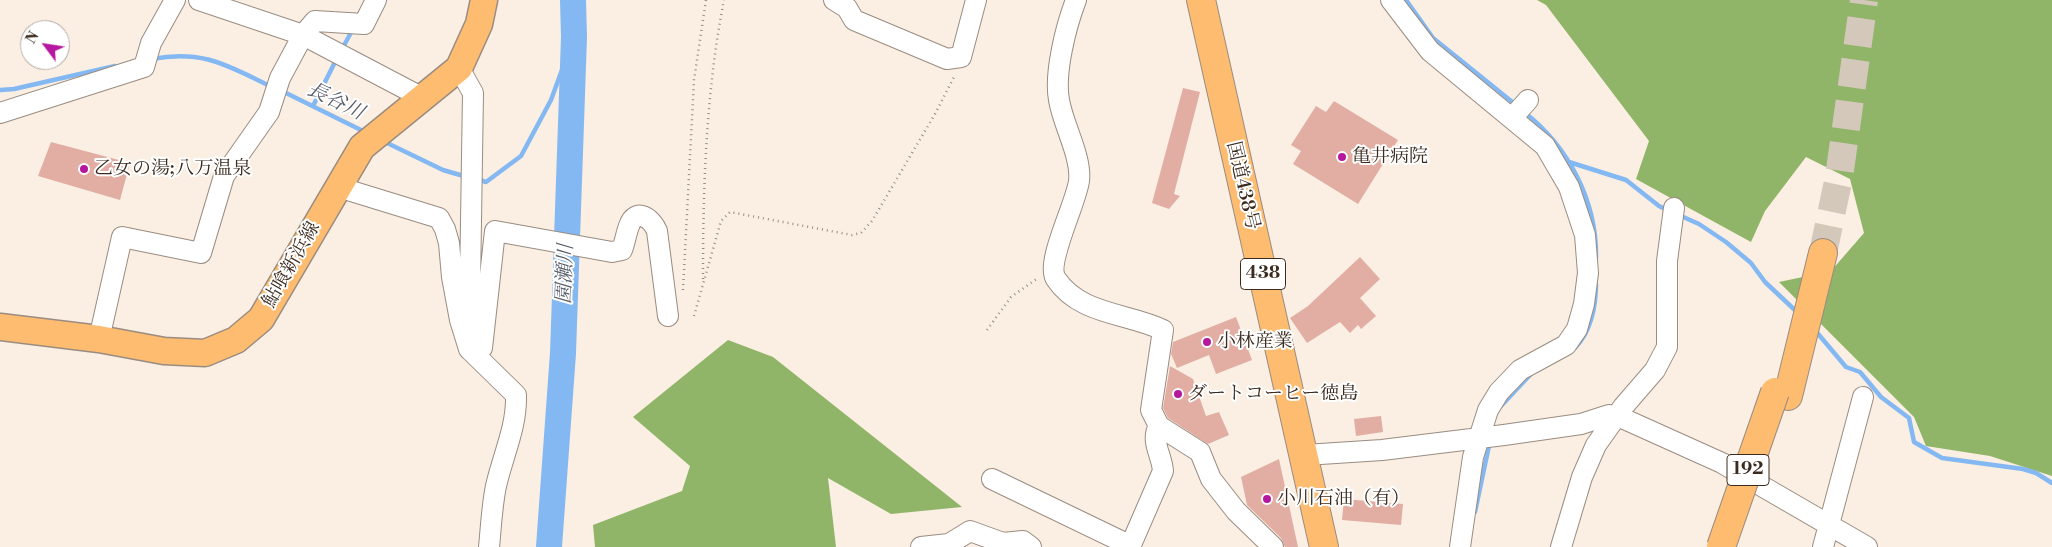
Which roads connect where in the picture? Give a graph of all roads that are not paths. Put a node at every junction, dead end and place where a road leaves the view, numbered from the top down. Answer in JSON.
{"nodes":[{"id":1,"x":175,"y":0,"type":"edge"},
{"id":2,"x":199,"y":0,"type":"edge"},
{"id":3,"x":376,"y":0,"type":"edge"},
{"id":4,"x":484,"y":0,"type":"edge"},
{"id":5,"x":834,"y":0,"type":"edge"},
{"id":6,"x":976,"y":0,"type":"edge"},
{"id":7,"x":1076,"y":0,"type":"edge"},
{"id":8,"x":1201,"y":0,"type":"edge"},
{"id":9,"x":1392,"y":0,"type":"edge"},
{"id":10,"x":303,"y":35,"type":"junction"},
{"id":11,"x":459,"y":68,"type":"junction"},
{"id":12,"x":421,"y":97,"type":"junction"},
{"id":13,"x":1528,"y":100,"type":"dead end"},
{"id":14,"x":0,"y":113,"type":"edge"},
{"id":15,"x":1512,"y":118,"type":"junction"},
{"id":16,"x":338,"y":187,"type":"junction"},
{"id":17,"x":1674,"y":208,"type":"dead end"},
{"id":18,"x":1818,"y":252,"type":"tunnel mouth"},
{"id":19,"x":668,"y":316,"type":"dead end"},
{"id":20,"x":0,"y":327,"type":"edge"},
{"id":21,"x":99,"y":339,"type":"junction"},
{"id":22,"x":469,"y":349,"type":"junction"},
{"id":23,"x":1782,"y":394,"type":"junction"},
{"id":24,"x":1863,"y":397,"type":"dead end"},
{"id":25,"x":1616,"y":417,"type":"junction"},
{"id":26,"x":1159,"y":426,"type":"junction"},
{"id":27,"x":1478,"y":438,"type":"junction"},
{"id":28,"x":1305,"y":455,"type":"junction"},
{"id":29,"x":992,"y":479,"type":"dead end"},
{"id":30,"x":1830,"y":527,"type":"junction"},
{"id":31,"x":1130,"y":546,"type":"edge"},
{"id":32,"x":489,"y":547,"type":"edge"},
{"id":33,"x":921,"y":547,"type":"edge"},
{"id":34,"x":1031,"y":547,"type":"edge"},
{"id":35,"x":1273,"y":547,"type":"edge"},
{"id":36,"x":1324,"y":547,"type":"edge"},
{"id":37,"x":1460,"y":547,"type":"edge"},
{"id":38,"x":1561,"y":547,"type":"edge"},
{"id":39,"x":1721,"y":547,"type":"edge"},
{"id":40,"x":1740,"y":547,"type":"edge"},
{"id":41,"x":1823,"y":547,"type":"edge"},
{"id":42,"x":1867,"y":547,"type":"edge"}],
"edges":[{"from":1,"to":14,"type":"street"},
{"from":2,"to":10,"type":"street"},
{"from":3,"to":10,"type":"street"},
{"from":4,"to":11,"type":"main road","name":"鮎喰新浜線"},
{"from":5,"to":6,"type":"street"},
{"from":7,"to":26,"type":"street"},
{"from":8,"to":28,"type":"highway","name":"国道438号","number":"438"},
{"from":9,"to":15,"type":"street"},
{"from":10,"to":12,"type":"street"},
{"from":10,"to":21,"type":"street"},
{"from":11,"to":12,"type":"main road","name":"鮎喰新浜線"},
{"from":11,"to":22,"type":"street"},
{"from":12,"to":16,"type":"main road","name":"鮎喰新浜線"},
{"from":13,"to":15,"type":"street"},
{"from":15,"to":27,"type":"street"},
{"from":16,"to":21,"type":"main road","name":"鮎喰新浜線"},
{"from":16,"to":22,"type":"street"},
{"from":17,"to":25,"type":"street"},
{"from":18,"to":23,"type":"highway","number":"192"},
{"from":19,"to":22,"type":"street"},
{"from":20,"to":21,"type":"main road","name":"鮎喰新浜線"},
{"from":22,"to":32,"type":"street"},
{"from":23,"to":39,"type":"highway","number":"192","bridge":true},
{"from":23,"to":40,"type":"highway","number":"192"},
{"from":24,"to":30,"type":"street"},
{"from":25,"to":27,"type":"street"},
{"from":25,"to":30,"type":"street"},
{"from":25,"to":38,"type":"street"},
{"from":26,"to":31,"type":"street"},
{"from":26,"to":35,"type":"street"},
{"from":27,"to":28,"type":"street"},
{"from":27,"to":37,"type":"street"},
{"from":28,"to":36,"type":"highway","name":"国道438号","number":"438"},
{"from":29,"to":31,"type":"street"},
{"from":30,"to":41,"type":"street"},
{"from":30,"to":42,"type":"street"},
{"from":33,"to":34,"type":"street"}]}
